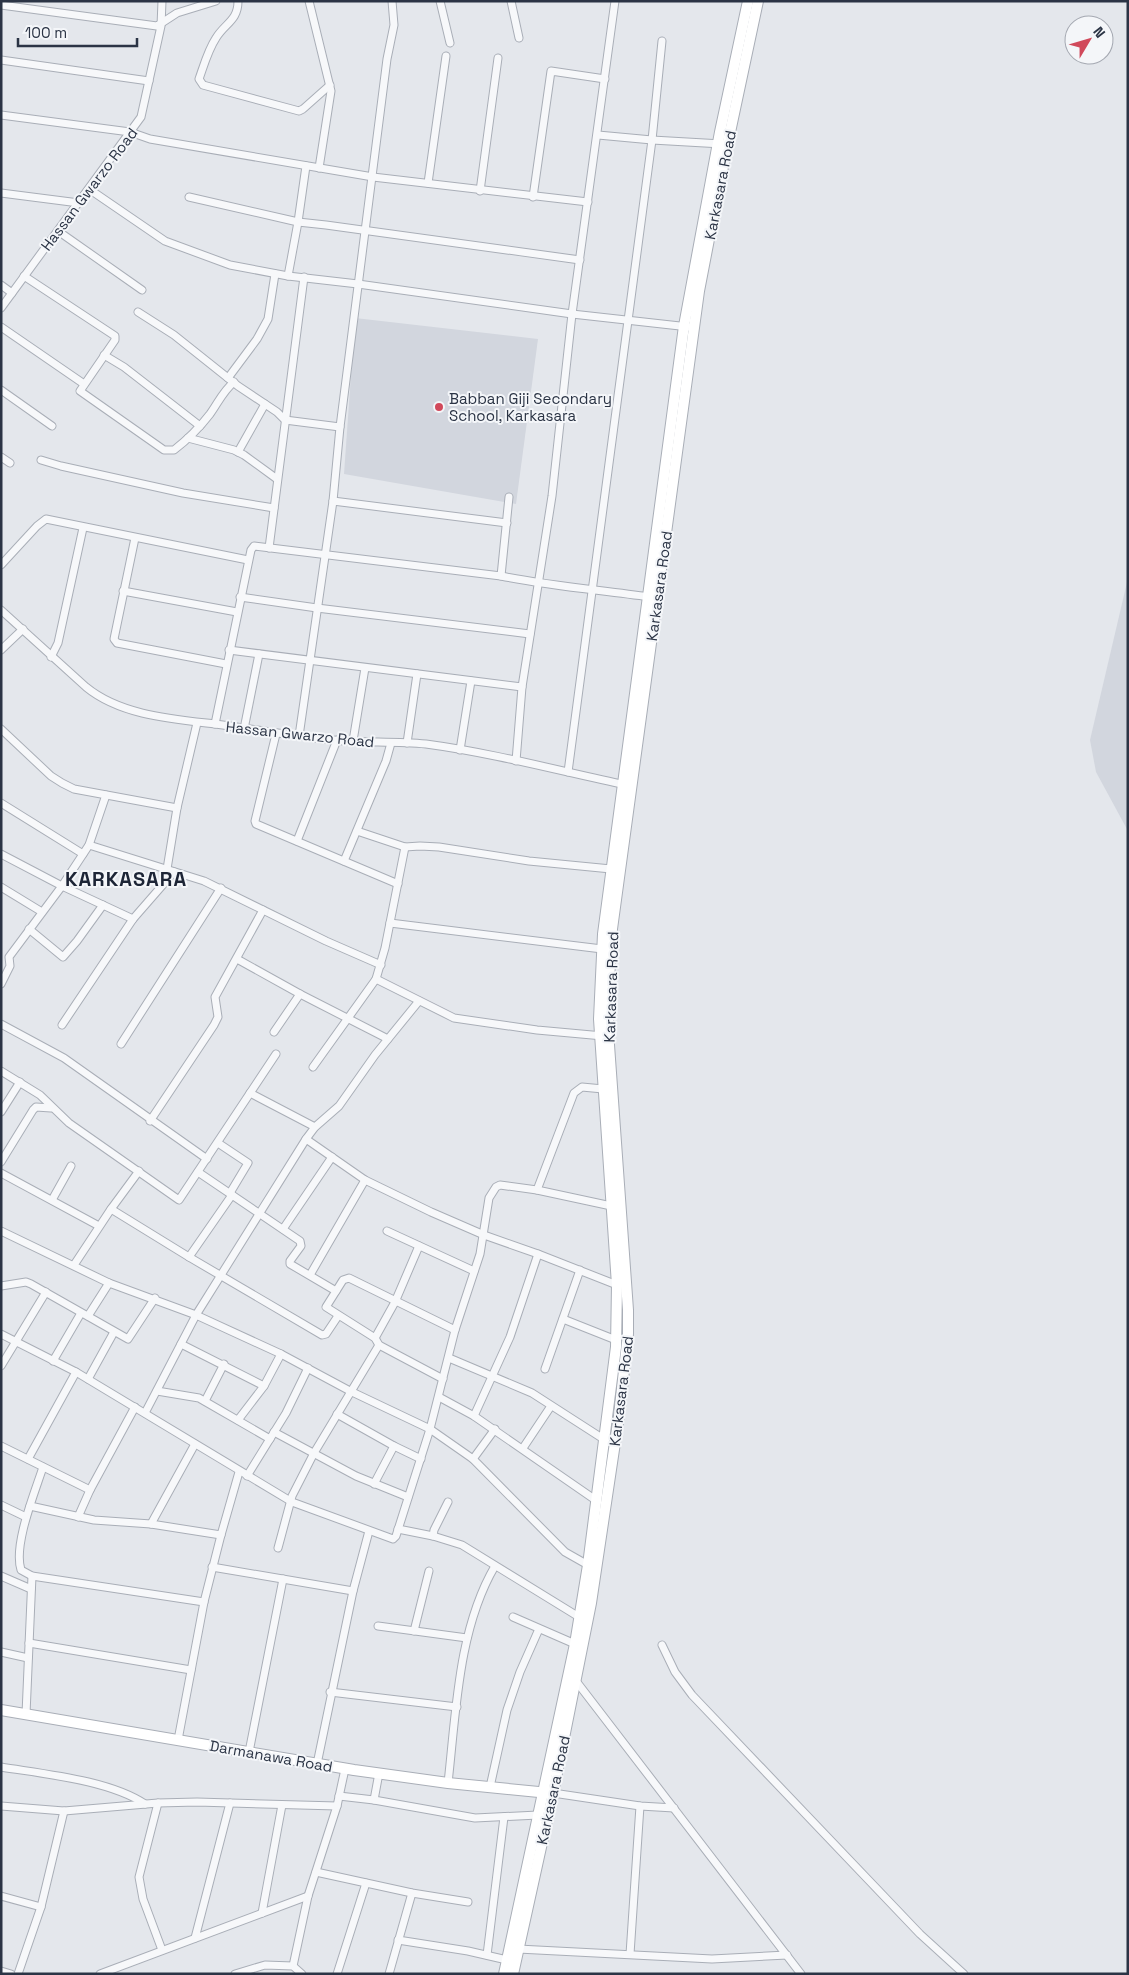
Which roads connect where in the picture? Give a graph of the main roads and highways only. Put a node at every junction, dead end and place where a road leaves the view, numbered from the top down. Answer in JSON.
{"nodes":[{"id":1,"x":748,"y":1,"type":"edge"},
{"id":2,"x":758,"y":1,"type":"edge"},
{"id":3,"x":722,"y":144,"type":"junction"},
{"id":4,"x":689,"y":327,"type":"junction"},
{"id":5,"x":628,"y":785,"type":"junction"},
{"id":6,"x":604,"y":1036,"type":"junction"},
{"id":7,"x":616,"y":1207,"type":"junction"},
{"id":8,"x":619,"y":1239,"type":"junction"},
{"id":9,"x":1,"y":1710,"type":"edge"},
{"id":10,"x":548,"y":1793,"type":"junction"},
{"id":11,"x":504,"y":1974,"type":"edge"},
{"id":12,"x":513,"y":1974,"type":"edge"}],
"edges":[{"from":1,"to":3,"type":"main road","name":"Karkasara Road"},
{"from":2,"to":3,"type":"main road","name":"Karkasara Road"},
{"from":3,"to":4,"type":"main road","name":"Karkasara Road"},
{"from":4,"to":5,"type":"main road","name":"Karkasara Road"},
{"from":4,"to":5,"type":"main road","name":"Karkasara Road"},
{"from":5,"to":6,"type":"main road","name":"Karkasara Road"},
{"from":5,"to":6,"type":"main road","name":"Karkasara Road"},
{"from":6,"to":7,"type":"main road","name":"Karkasara Road"},
{"from":6,"to":7,"type":"main road","name":"Karkasara Road"},
{"from":7,"to":8,"type":"main road","name":"Karkasara Road"},
{"from":8,"to":10,"type":"main road","name":"Karkasara Road"},
{"from":8,"to":10,"type":"main road","name":"Karkasara Road"},
{"from":9,"to":10,"type":"main road","name":"Darmanawa Road"},
{"from":10,"to":11,"type":"main road","name":"Karkasara Road"},
{"from":10,"to":12,"type":"main road","name":"Karkasara Road"}]}
